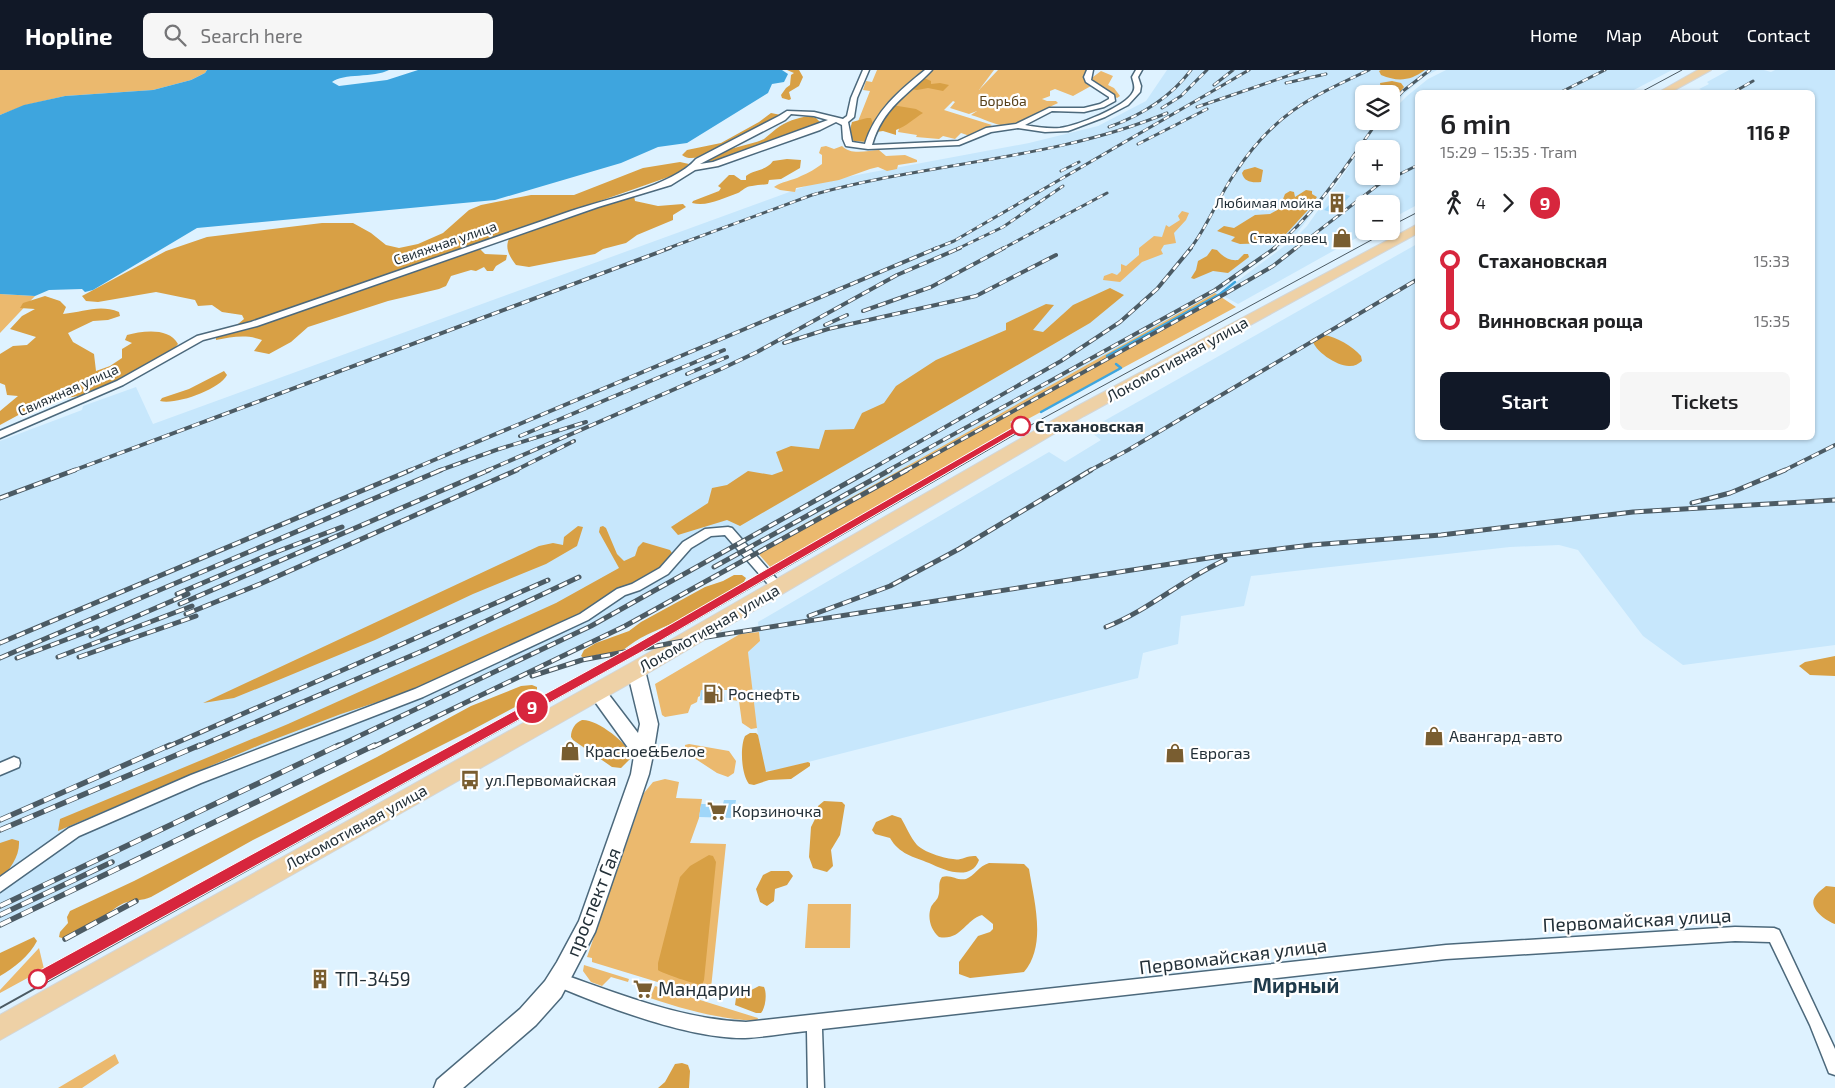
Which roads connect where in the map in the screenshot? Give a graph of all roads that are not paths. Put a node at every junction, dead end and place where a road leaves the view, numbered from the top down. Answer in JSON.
{"nodes":[{"id":1,"x":866,"y":70,"type":"edge"},
{"id":2,"x":930,"y":70,"type":"edge"},
{"id":3,"x":1090,"y":70,"type":"edge"},
{"id":4,"x":1138,"y":70,"type":"edge"},
{"id":5,"x":1706,"y":70,"type":"edge"},
{"id":6,"x":1668,"y":90,"type":"edge"},
{"id":7,"x":834,"y":120,"type":"junction"},
{"id":8,"x":844,"y":122,"type":"junction"},
{"id":9,"x":1018,"y":126,"type":"junction"},
{"id":10,"x":868,"y":147,"type":"junction"},
{"id":11,"x":693,"y":168,"type":"junction"},
{"id":12,"x":1415,"y":230,"type":"edge"},
{"id":13,"x":0,"y":436,"type":"edge"},
{"id":14,"x":778,"y":588,"type":"junction"},
{"id":15,"x":636,"y":670,"type":"junction"},
{"id":16,"x":597,"y":692,"type":"junction"},
{"id":17,"x":644,"y":755,"type":"junction"},
{"id":18,"x":14,"y":763,"type":"dead end"},
{"id":19,"x":0,"y":769,"type":"edge"},
{"id":20,"x":0,"y":885,"type":"edge"},
{"id":21,"x":559,"y":980,"type":"junction"},
{"id":22,"x":814,"y":1023,"type":"junction"},
{"id":23,"x":0,"y":1028,"type":"edge"},
{"id":24,"x":1835,"y":1068,"type":"edge"},
{"id":25,"x":445,"y":1088,"type":"edge"},
{"id":26,"x":816,"y":1088,"type":"edge"}],
"edges":[{"from":1,"to":8,"type":"street"},
{"from":2,"to":10,"type":"street"},
{"from":3,"to":9,"type":"street"},
{"from":4,"to":9,"type":"street"},
{"from":5,"to":6,"type":"main road"},
{"from":7,"to":8,"type":"street","name":"Свияжная улица"},
{"from":7,"to":11,"type":"street"},
{"from":7,"to":11,"type":"street","name":"Свияжная улица"},
{"from":8,"to":10,"type":"street"},
{"from":9,"to":10,"type":"street"},
{"from":11,"to":13,"type":"street","name":"Свияжная улица"},
{"from":12,"to":14,"type":"main road","name":"Локомотивная улица"},
{"from":14,"to":15,"type":"main road","name":"Локомотивная улица"},
{"from":14,"to":20,"type":"street"},
{"from":15,"to":16,"type":"main road","name":"Локомотивная улица"},
{"from":15,"to":17,"type":"main road","name":"проспект Гая"},
{"from":16,"to":17,"type":"main road"},
{"from":16,"to":23,"type":"main road","name":"Локомотивная улица"},
{"from":17,"to":21,"type":"main road","name":"проспект Гая"},
{"from":18,"to":19,"type":"street"},
{"from":21,"to":22,"type":"street","name":"Первомайская улица"},
{"from":21,"to":25,"type":"main road","name":"проспект Гая"},
{"from":22,"to":24,"type":"street","name":"Первомайская улица"},
{"from":22,"to":26,"type":"street"}]}
